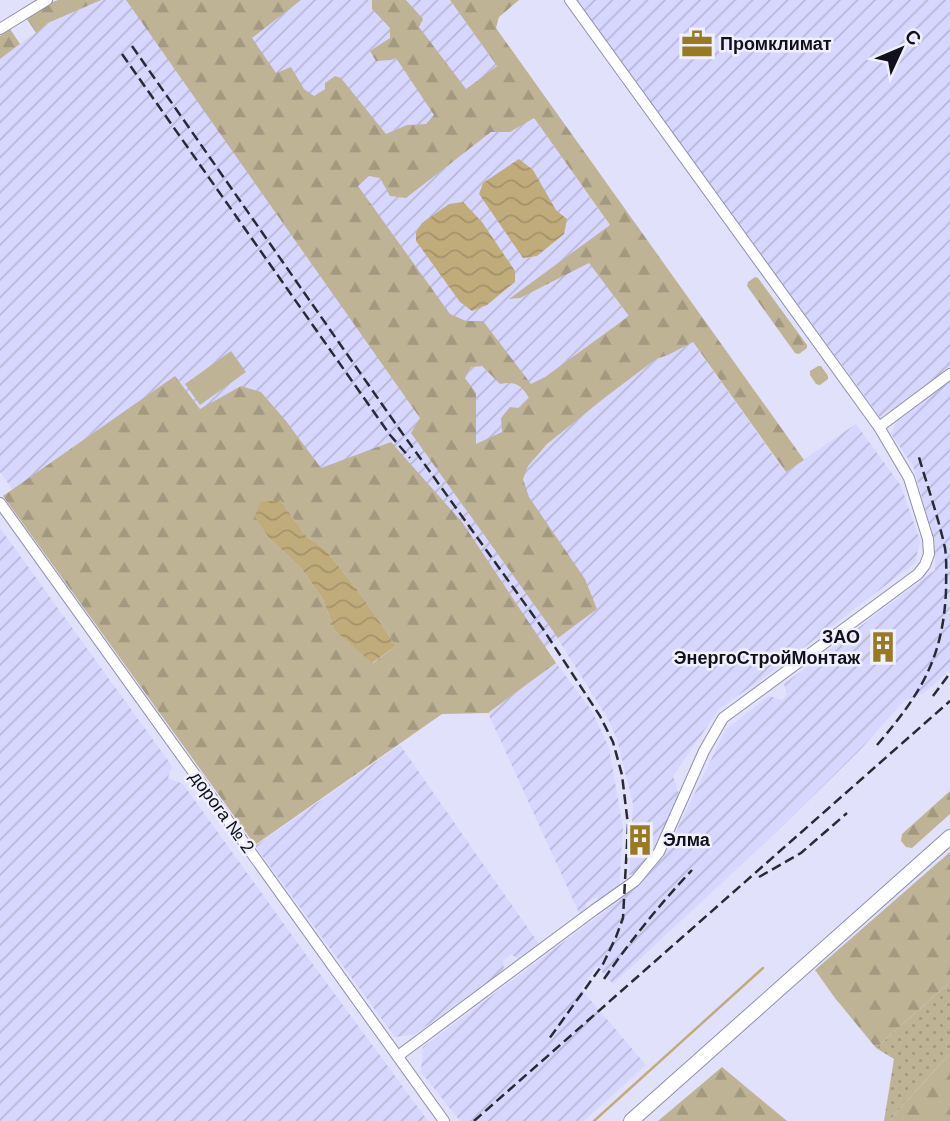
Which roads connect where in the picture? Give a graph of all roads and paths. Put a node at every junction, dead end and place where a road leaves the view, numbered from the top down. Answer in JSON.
{"nodes":[{"id":1,"x":47,"y":0,"type":"edge"},
{"id":2,"x":570,"y":0,"type":"edge"},
{"id":3,"x":0,"y":29,"type":"edge"},
{"id":4,"x":950,"y":374,"type":"edge"},
{"id":5,"x":879,"y":427,"type":"junction"},
{"id":6,"x":0,"y":503,"type":"edge"},
{"id":7,"x":950,"y":837,"type":"edge"},
{"id":8,"x":398,"y":1056,"type":"junction"},
{"id":9,"x":444,"y":1121,"type":"edge"},
{"id":10,"x":631,"y":1121,"type":"edge"}],
"edges":[{"from":1,"to":3,"type":"street"},
{"from":2,"to":5,"type":"street"},
{"from":4,"to":5,"type":"street"},
{"from":5,"to":8,"type":"street"},
{"from":6,"to":8,"type":"street","name":"дорога № 2"},
{"from":7,"to":10,"type":"main road"},
{"from":8,"to":9,"type":"street","name":"дорога № 2"}]}
